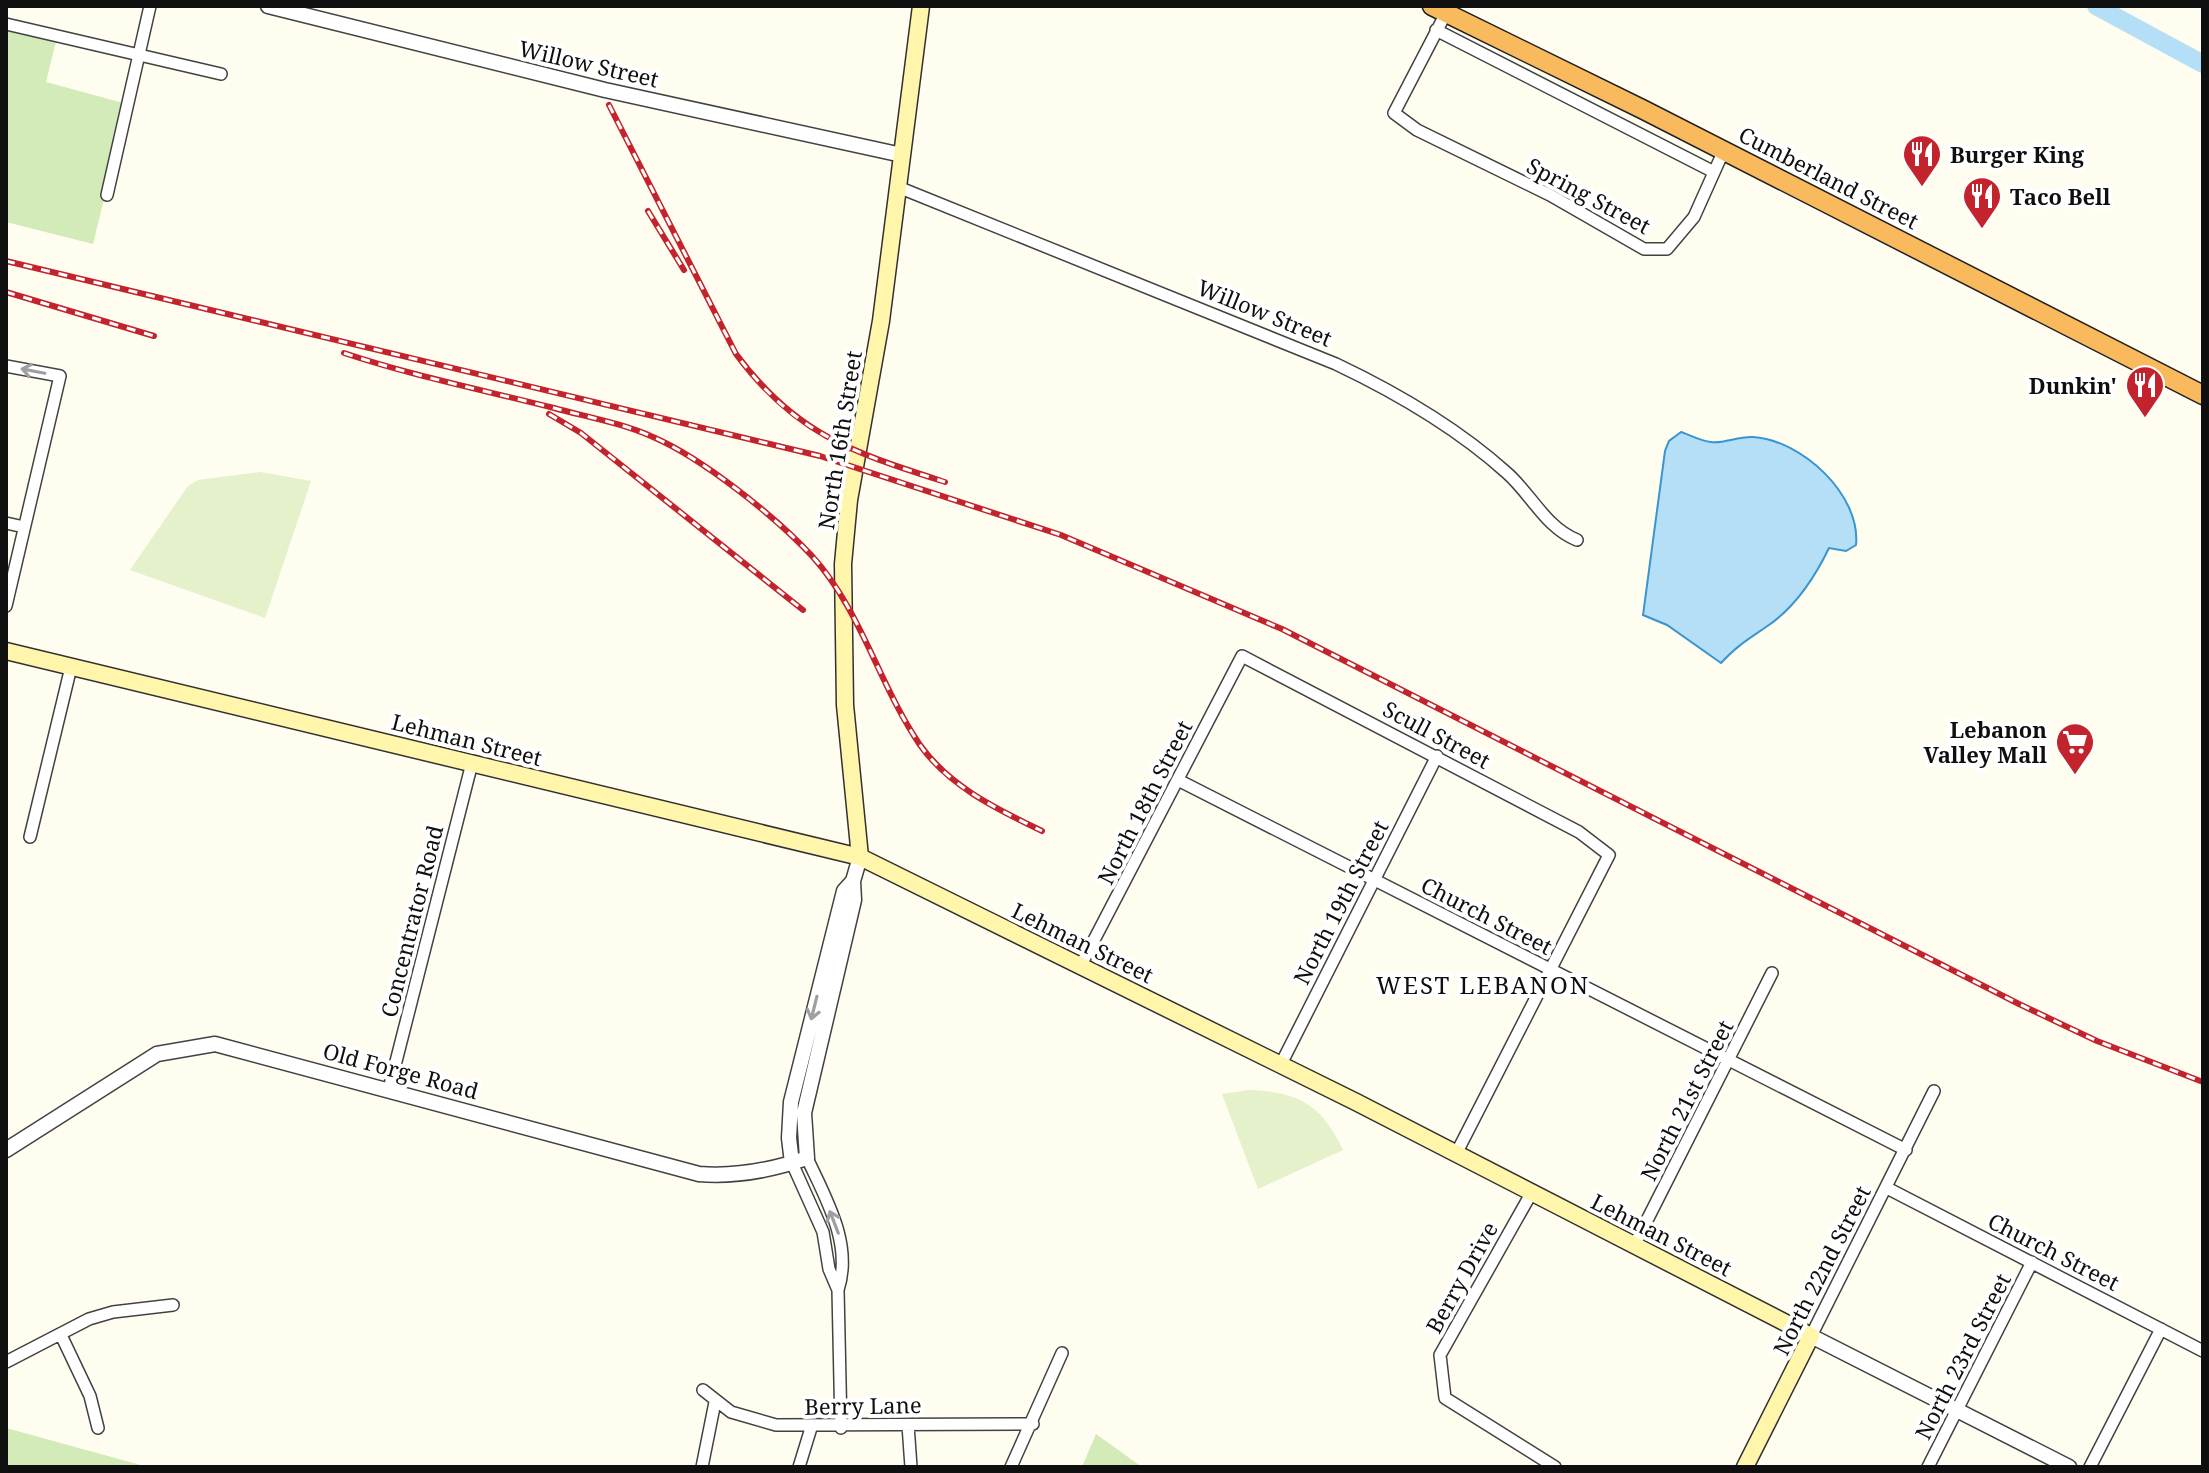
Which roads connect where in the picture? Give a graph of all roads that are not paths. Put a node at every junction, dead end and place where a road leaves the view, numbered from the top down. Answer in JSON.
{"nodes":[{"id":1,"x":150,"y":6,"type":"edge"},
{"id":2,"x":268,"y":6,"type":"edge"},
{"id":3,"x":921,"y":6,"type":"edge"},
{"id":4,"x":1439,"y":9,"type":"edge"},
{"id":5,"x":6,"y":24,"type":"edge"},
{"id":6,"x":1436,"y":30,"type":"junction"},
{"id":7,"x":138,"y":54,"type":"junction"},
{"id":8,"x":221,"y":74,"type":"dead end"},
{"id":9,"x":1724,"y":150,"type":"junction"},
{"id":10,"x":902,"y":155,"type":"junction"},
{"id":11,"x":1714,"y":172,"type":"junction"},
{"id":12,"x":898,"y":187,"type":"junction"},
{"id":13,"x":107,"y":195,"type":"dead end"},
{"id":14,"x":6,"y":366,"type":"edge"},
{"id":15,"x":2203,"y":395,"type":"edge"},
{"id":16,"x":6,"y":523,"type":"edge"},
{"id":17,"x":24,"y":527,"type":"junction"},
{"id":18,"x":1577,"y":540,"type":"dead end"},
{"id":19,"x":6,"y":606,"type":"edge"},
{"id":20,"x":6,"y":651,"type":"edge"},
{"id":21,"x":1242,"y":656,"type":"joint"},
{"id":22,"x":71,"y":667,"type":"junction"},
{"id":23,"x":1437,"y":756,"type":"junction"},
{"id":24,"x":472,"y":763,"type":"junction"},
{"id":25,"x":1178,"y":780,"type":"junction"},
{"id":26,"x":30,"y":837,"type":"dead end"},
{"id":27,"x":860,"y":857,"type":"junction"},
{"id":28,"x":1374,"y":879,"type":"junction"},
{"id":29,"x":1081,"y":965,"type":"junction"},
{"id":30,"x":1551,"y":970,"type":"junction"},
{"id":31,"x":1772,"y":973,"type":"dead end"},
{"id":32,"x":1730,"y":1060,"type":"junction"},
{"id":33,"x":1280,"y":1066,"type":"junction"},
{"id":34,"x":389,"y":1089,"type":"junction"},
{"id":35,"x":1934,"y":1091,"type":"dead end"},
{"id":36,"x":6,"y":1150,"type":"edge"},
{"id":37,"x":1906,"y":1150,"type":"junction"},
{"id":38,"x":1457,"y":1152,"type":"junction"},
{"id":39,"x":799,"y":1160,"type":"junction"},
{"id":40,"x":1887,"y":1188,"type":"junction"},
{"id":41,"x":1532,"y":1192,"type":"junction"},
{"id":42,"x":1634,"y":1246,"type":"junction"},
{"id":43,"x":2032,"y":1262,"type":"junction"},
{"id":44,"x":173,"y":1305,"type":"dead end"},
{"id":45,"x":2161,"y":1329,"type":"junction"},
{"id":46,"x":61,"y":1335,"type":"junction"},
{"id":47,"x":1811,"y":1336,"type":"junction"},
{"id":48,"x":2203,"y":1351,"type":"edge"},
{"id":49,"x":1062,"y":1353,"type":"dead end"},
{"id":50,"x":6,"y":1362,"type":"edge"},
{"id":51,"x":703,"y":1390,"type":"dead end"},
{"id":52,"x":715,"y":1402,"type":"junction"},
{"id":53,"x":1957,"y":1409,"type":"junction"},
{"id":54,"x":1033,"y":1424,"type":"junction"},
{"id":55,"x":908,"y":1425,"type":"junction"},
{"id":56,"x":98,"y":1428,"type":"dead end"},
{"id":57,"x":811,"y":1428,"type":"junction"},
{"id":58,"x":841,"y":1428,"type":"junction"},
{"id":59,"x":702,"y":1467,"type":"edge"},
{"id":60,"x":799,"y":1467,"type":"edge"},
{"id":61,"x":911,"y":1467,"type":"edge"},
{"id":62,"x":1011,"y":1467,"type":"edge"},
{"id":63,"x":1555,"y":1467,"type":"edge"},
{"id":64,"x":1745,"y":1467,"type":"edge"},
{"id":65,"x":1928,"y":1467,"type":"edge"},
{"id":66,"x":2069,"y":1467,"type":"edge"},
{"id":67,"x":2090,"y":1467,"type":"edge"}],
"edges":[{"from":1,"to":7,"type":"street"},
{"from":2,"to":10,"type":"street","name":"Willow Street"},
{"from":3,"to":10,"type":"main road","name":"North 16th Street"},
{"from":4,"to":6,"type":"street"},
{"from":4,"to":9,"type":"highway","name":"Cumberland Street"},
{"from":5,"to":7,"type":"street"},
{"from":6,"to":11,"type":"street"},
{"from":6,"to":11,"type":"street","name":"Spring Street"},
{"from":7,"to":8,"type":"street"},
{"from":7,"to":13,"type":"street"},
{"from":9,"to":11,"type":"street","name":"Spring Street"},
{"from":9,"to":15,"type":"highway","name":"Cumberland Street"},
{"from":10,"to":12,"type":"main road","name":"North 16th Street"},
{"from":12,"to":18,"type":"street","name":"Willow Street"},
{"from":12,"to":27,"type":"main road","name":"North 16th Street"},
{"from":17,"to":14,"type":"street","one_way":true},
{"from":16,"to":17,"type":"street"},
{"from":17,"to":19,"type":"street"},
{"from":20,"to":22,"type":"main road","name":"Lehman Street"},
{"from":21,"to":23,"type":"street","name":"Scull Street"},
{"from":21,"to":25,"type":"street","name":"North 18th Street"},
{"from":22,"to":24,"type":"main road","name":"Lehman Street"},
{"from":22,"to":26,"type":"street"},
{"from":23,"to":28,"type":"street","name":"North 19th Street"},
{"from":23,"to":30,"type":"street","name":"Scull Street"},
{"from":24,"to":27,"type":"main road","name":"Lehman Street"},
{"from":24,"to":34,"type":"street","name":"Concentrator Road"},
{"from":25,"to":28,"type":"street","name":"Church Street"},
{"from":25,"to":29,"type":"street","name":"North 18th Street"},
{"from":27,"to":29,"type":"main road","name":"Lehman Street"},
{"from":27,"to":39,"type":"street","name":"North 16th Street"},
{"from":28,"to":30,"type":"street","name":"Church Street"},
{"from":28,"to":33,"type":"street","name":"North 19th Street"},
{"from":29,"to":33,"type":"main road","name":"Lehman Street"},
{"from":30,"to":32,"type":"street","name":"Church Street"},
{"from":30,"to":38,"type":"street"},
{"from":31,"to":32,"type":"street","name":"North 21st Street"},
{"from":32,"to":37,"type":"street","name":"Church Street"},
{"from":32,"to":42,"type":"street","name":"North 21st Street"},
{"from":33,"to":38,"type":"main road","name":"Lehman Street"},
{"from":34,"to":36,"type":"street","name":"Old Forge Road"},
{"from":34,"to":39,"type":"street","name":"Old Forge Road"},
{"from":35,"to":37,"type":"street","name":"North 22nd Street"},
{"from":37,"to":40,"type":"street","name":"North 22nd Street"},
{"from":38,"to":41,"type":"main road","name":"Lehman Street"},
{"from":39,"to":58,"type":"street","name":"North 16th Street"},
{"from":40,"to":43,"type":"street","name":"Church Street"},
{"from":40,"to":47,"type":"street","name":"North 22nd Street"},
{"from":41,"to":42,"type":"main road","name":"Lehman Street"},
{"from":41,"to":63,"type":"street","name":"Berry Drive"},
{"from":42,"to":47,"type":"main road","name":"Lehman Street"},
{"from":43,"to":45,"type":"street","name":"Church Street"},
{"from":43,"to":53,"type":"street","name":"North 23rd Street"},
{"from":44,"to":46,"type":"street"},
{"from":45,"to":48,"type":"street","name":"Church Street"},
{"from":45,"to":67,"type":"street"},
{"from":46,"to":50,"type":"street"},
{"from":46,"to":56,"type":"street"},
{"from":47,"to":53,"type":"street","name":"Lehman Street"},
{"from":47,"to":64,"type":"main road","name":"North 22nd Street"},
{"from":49,"to":54,"type":"street"},
{"from":51,"to":52,"type":"street","name":"Berry Lane"},
{"from":52,"to":57,"type":"street","name":"Berry Lane"},
{"from":52,"to":59,"type":"street"},
{"from":53,"to":65,"type":"street","name":"North 23rd Street"},
{"from":53,"to":66,"type":"street","name":"Lehman Street"},
{"from":54,"to":55,"type":"street","name":"Berry Lane"},
{"from":54,"to":62,"type":"street"},
{"from":55,"to":58,"type":"street","name":"Berry Lane"},
{"from":55,"to":61,"type":"street"},
{"from":57,"to":58,"type":"street","name":"Berry Lane"},
{"from":57,"to":60,"type":"street"}]}
